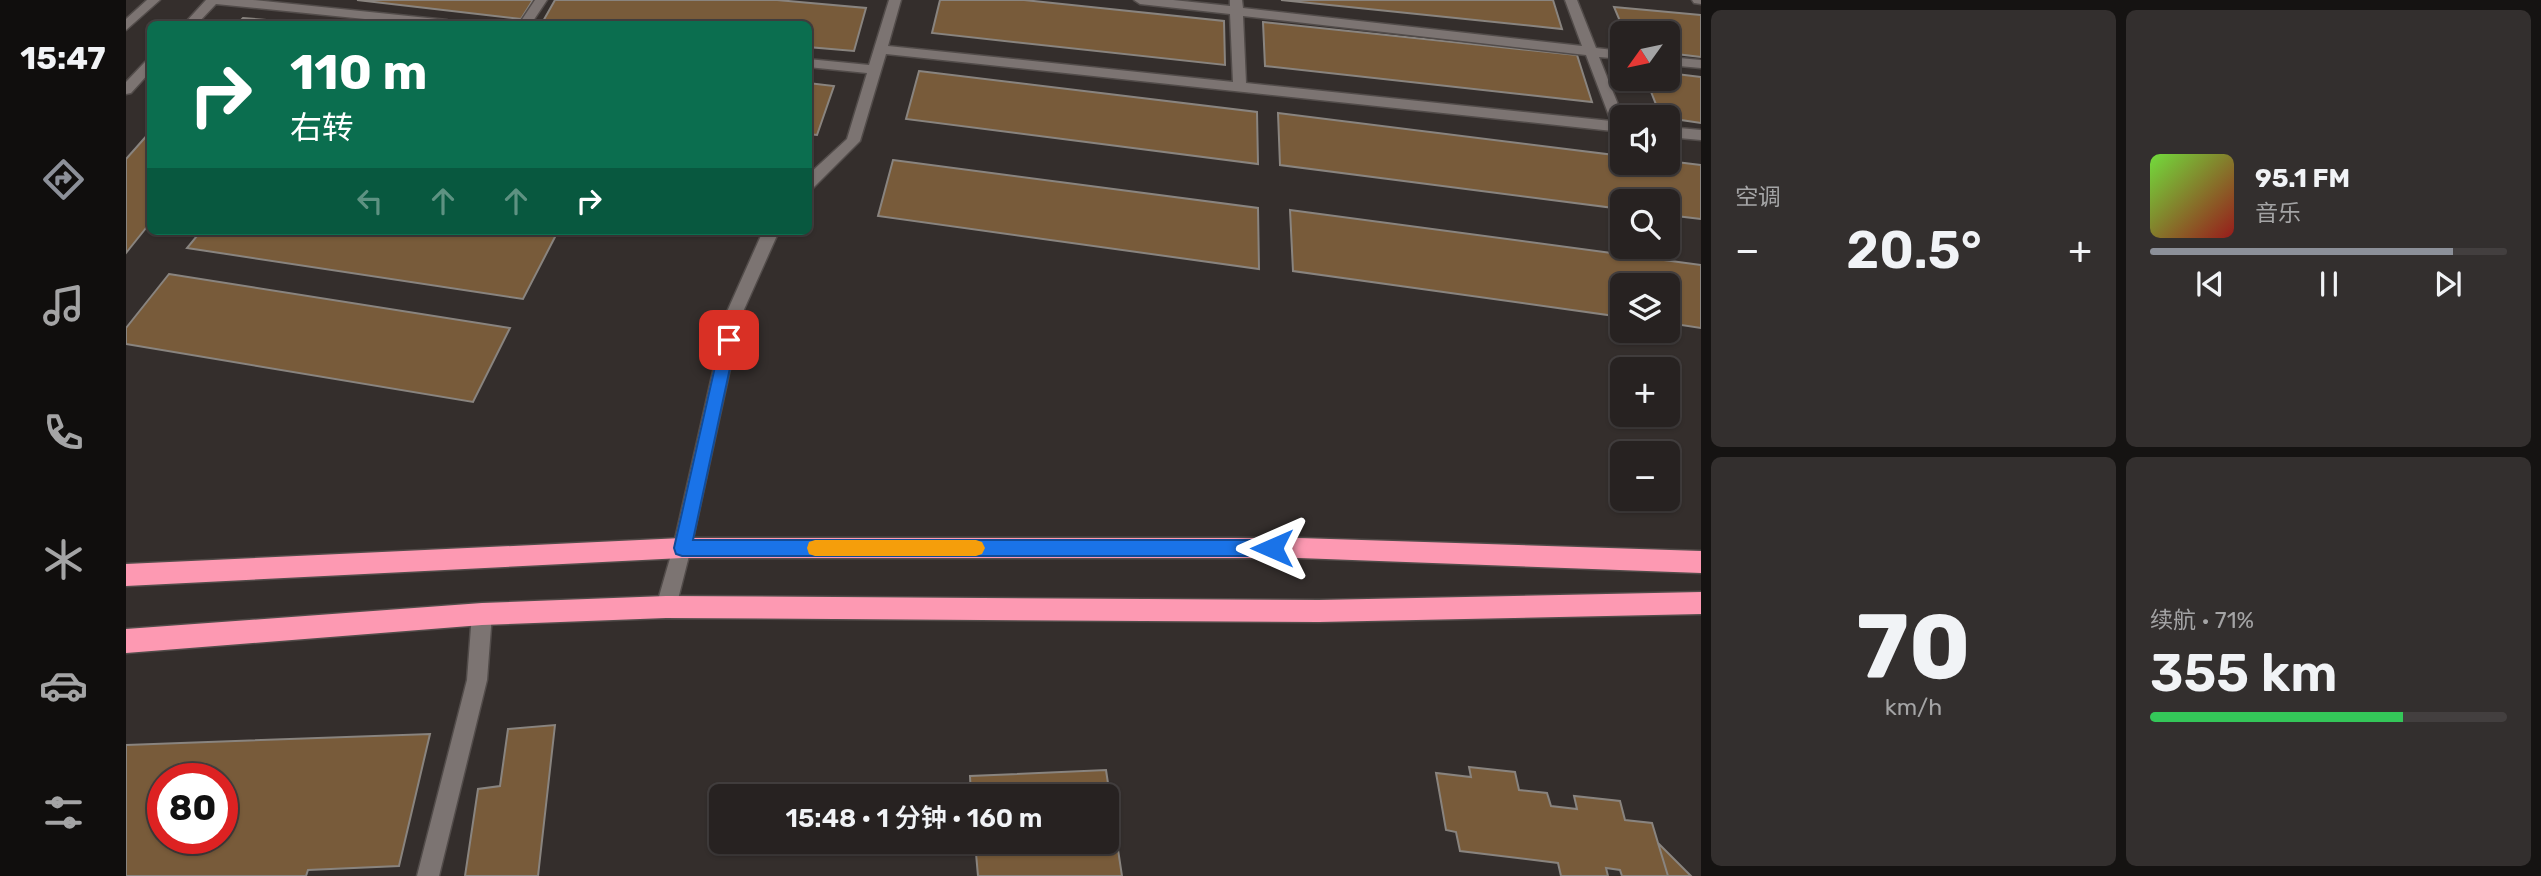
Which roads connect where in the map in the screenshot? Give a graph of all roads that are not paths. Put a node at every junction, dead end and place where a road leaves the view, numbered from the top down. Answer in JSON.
{"nodes":[{"id":1,"x":154,"y":0,"type":"edge"},
{"id":2,"x":215,"y":0,"type":"edge"},
{"id":3,"x":541,"y":0,"type":"edge"},
{"id":4,"x":895,"y":0,"type":"edge"},
{"id":5,"x":1140,"y":0,"type":"edge"},
{"id":6,"x":1571,"y":0,"type":"edge"},
{"id":7,"x":1236,"y":6,"type":"edge"},
{"id":8,"x":193,"y":21,"type":"edge"},
{"id":9,"x":418,"y":21,"type":"edge"},
{"id":10,"x":528,"y":21,"type":"edge"},
{"id":11,"x":126,"y":26,"type":"edge"},
{"id":12,"x":881,"y":49,"type":"junction"},
{"id":13,"x":1591,"y":52,"type":"junction"},
{"id":14,"x":1610,"y":54,"type":"edge"},
{"id":15,"x":1680,"y":62,"type":"edge"},
{"id":16,"x":812,"y":63,"type":"edge"},
{"id":17,"x":1701,"y":64,"type":"edge"},
{"id":18,"x":147,"y":68,"type":"edge"},
{"id":19,"x":874,"y":70,"type":"junction"},
{"id":20,"x":1240,"y":87,"type":"junction"},
{"id":21,"x":126,"y":90,"type":"edge"},
{"id":22,"x":1612,"y":105,"type":"edge"},
{"id":23,"x":1610,"y":126,"type":"edge"},
{"id":24,"x":1680,"y":133,"type":"edge"},
{"id":25,"x":1701,"y":135,"type":"edge"},
{"id":26,"x":812,"y":180,"type":"edge"},
{"id":27,"x":768,"y":235,"type":"edge"},
{"id":28,"x":682,"y":548,"type":"junction"},
{"id":29,"x":1701,"y":562,"type":"edge"},
{"id":30,"x":126,"y":575,"type":"edge"},
{"id":31,"x":1701,"y":603,"type":"edge"},
{"id":32,"x":666,"y":607,"type":"junction"},
{"id":33,"x":482,"y":614,"type":"junction"},
{"id":34,"x":126,"y":641,"type":"edge"},
{"id":35,"x":428,"y":876,"type":"edge"}],
"edges":[{"from":1,"to":11,"type":"street"},
{"from":2,"to":8,"type":"street"},
{"from":2,"to":9,"type":"street"},
{"from":3,"to":10,"type":"street"},
{"from":4,"to":12,"type":"street"},
{"from":5,"to":7,"type":"street"},
{"from":6,"to":13,"type":"street"},
{"from":7,"to":13,"type":"street"},
{"from":7,"to":20,"type":"street"},
{"from":12,"to":19,"type":"street"},
{"from":12,"to":20,"type":"street"},
{"from":13,"to":14,"type":"street"},
{"from":13,"to":22,"type":"street"},
{"from":15,"to":17,"type":"street"},
{"from":16,"to":19,"type":"street"},
{"from":18,"to":21,"type":"street"},
{"from":19,"to":26,"type":"street"},
{"from":20,"to":23,"type":"street"},
{"from":24,"to":25,"type":"street"},
{"from":27,"to":28,"type":"street"},
{"from":28,"to":29,"type":"highway"},
{"from":28,"to":30,"type":"highway"},
{"from":28,"to":32,"type":"street"},
{"from":31,"to":32,"type":"highway"},
{"from":32,"to":33,"type":"highway"},
{"from":33,"to":34,"type":"highway"},
{"from":33,"to":35,"type":"street"}]}
